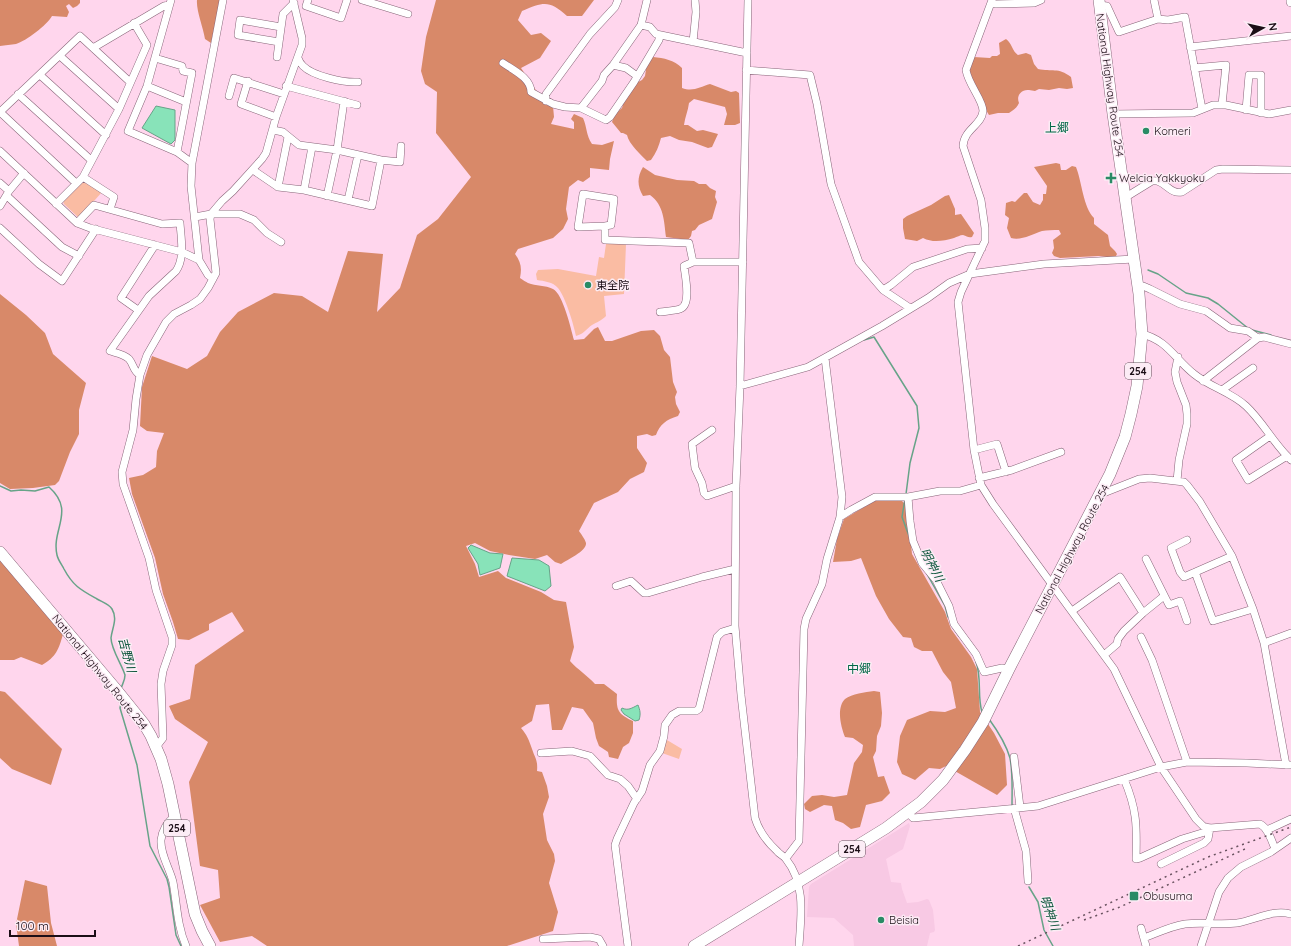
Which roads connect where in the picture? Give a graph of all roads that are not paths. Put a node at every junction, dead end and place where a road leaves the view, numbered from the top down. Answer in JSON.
{"nodes":[{"id":1,"x":223,"y":0,"type":"edge"},
{"id":2,"x":308,"y":0,"type":"edge"},
{"id":3,"x":347,"y":0,"type":"edge"},
{"id":4,"x":362,"y":0,"type":"edge"},
{"id":5,"x":618,"y":0,"type":"edge"},
{"id":6,"x":647,"y":0,"type":"edge"},
{"id":7,"x":695,"y":0,"type":"edge"},
{"id":8,"x":748,"y":0,"type":"edge"},
{"id":9,"x":1041,"y":0,"type":"edge"},
{"id":10,"x":1154,"y":0,"type":"edge"},
{"id":11,"x":293,"y":1,"type":"edge"},
{"id":12,"x":991,"y":2,"type":"edge"},
{"id":13,"x":1099,"y":2,"type":"edge"},
{"id":14,"x":170,"y":3,"type":"edge"},
{"id":15,"x":408,"y":14,"type":"dead end"},
{"id":16,"x":1158,"y":19,"type":"junction"},
{"id":17,"x":134,"y":23,"type":"junction"},
{"id":18,"x":641,"y":25,"type":"junction"},
{"id":19,"x":281,"y":27,"type":"junction"},
{"id":20,"x":660,"y":35,"type":"junction"},
{"id":21,"x":1291,"y":36,"type":"edge"},
{"id":22,"x":279,"y":42,"type":"junction"},
{"id":23,"x":693,"y":42,"type":"junction"},
{"id":24,"x":1190,"y":47,"type":"junction"},
{"id":25,"x":93,"y":48,"type":"junction"},
{"id":26,"x":747,"y":53,"type":"junction"},
{"id":27,"x":60,"y":56,"type":"junction"},
{"id":28,"x":277,"y":57,"type":"dead end"},
{"id":29,"x":155,"y":58,"type":"junction"},
{"id":30,"x":298,"y":58,"type":"junction"},
{"id":31,"x":503,"y":63,"type":"dead end"},
{"id":32,"x":613,"y":65,"type":"junction"},
{"id":33,"x":1194,"y":68,"type":"junction"},
{"id":34,"x":746,"y":70,"type":"junction"},
{"id":35,"x":40,"y":75,"type":"junction"},
{"id":36,"x":637,"y":76,"type":"junction"},
{"id":37,"x":248,"y":81,"type":"junction"},
{"id":38,"x":130,"y":82,"type":"junction"},
{"id":39,"x":358,"y":82,"type":"dead end"},
{"id":40,"x":147,"y":86,"type":"junction"},
{"id":41,"x":286,"y":86,"type":"junction"},
{"id":42,"x":18,"y":94,"type":"junction"},
{"id":43,"x":284,"y":94,"type":"junction"},
{"id":44,"x":229,"y":96,"type":"dead end"},
{"id":45,"x":344,"y":101,"type":"junction"},
{"id":46,"x":546,"y":101,"type":"junction"},
{"id":47,"x":186,"y":102,"type":"junction"},
{"id":48,"x":357,"y":105,"type":"dead end"},
{"id":49,"x":1222,"y":105,"type":"junction"},
{"id":50,"x":1,"y":108,"type":"edge"},
{"id":51,"x":581,"y":108,"type":"junction"},
{"id":52,"x":119,"y":109,"type":"junction"},
{"id":53,"x":1202,"y":109,"type":"junction"},
{"id":54,"x":1246,"y":110,"type":"junction"},
{"id":55,"x":1291,"y":110,"type":"edge"},
{"id":56,"x":1261,"y":113,"type":"junction"},
{"id":57,"x":1113,"y":114,"type":"junction"},
{"id":58,"x":276,"y":117,"type":"junction"},
{"id":59,"x":273,"y":130,"type":"junction"},
{"id":60,"x":106,"y":135,"type":"junction"},
{"id":61,"x":288,"y":137,"type":"junction"},
{"id":62,"x":401,"y":146,"type":"dead end"},
{"id":63,"x":312,"y":147,"type":"junction"},
{"id":64,"x":337,"y":150,"type":"junction"},
{"id":65,"x":0,"y":151,"type":"edge"},
{"id":66,"x":177,"y":152,"type":"junction"},
{"id":67,"x":358,"y":155,"type":"junction"},
{"id":68,"x":91,"y":160,"type":"junction"},
{"id":69,"x":381,"y":160,"type":"junction"},
{"id":70,"x":192,"y":163,"type":"junction"},
{"id":71,"x":253,"y":170,"type":"junction"},
{"id":72,"x":1291,"y":170,"type":"edge"},
{"id":73,"x":24,"y":173,"type":"junction"},
{"id":74,"x":83,"y":177,"type":"junction"},
{"id":75,"x":0,"y":183,"type":"edge"},
{"id":76,"x":76,"y":183,"type":"junction"},
{"id":77,"x":278,"y":187,"type":"junction"},
{"id":78,"x":304,"y":190,"type":"junction"},
{"id":79,"x":8,"y":193,"type":"junction"},
{"id":80,"x":327,"y":196,"type":"junction"},
{"id":81,"x":1126,"y":197,"type":"junction"},
{"id":82,"x":348,"y":200,"type":"junction"},
{"id":83,"x":56,"y":204,"type":"junction"},
{"id":84,"x":0,"y":206,"type":"edge"},
{"id":85,"x":110,"y":209,"type":"junction"},
{"id":86,"x":212,"y":214,"type":"junction"},
{"id":87,"x":195,"y":217,"type":"junction"},
{"id":88,"x":78,"y":223,"type":"junction"},
{"id":89,"x":605,"y":226,"type":"junction"},
{"id":90,"x":0,"y":228,"type":"edge"},
{"id":91,"x":96,"y":230,"type":"junction"},
{"id":92,"x":281,"y":242,"type":"dead end"},
{"id":93,"x":155,"y":244,"type":"junction"},
{"id":94,"x":982,"y":248,"type":"junction"},
{"id":95,"x":182,"y":252,"type":"junction"},
{"id":96,"x":79,"y":256,"type":"junction"},
{"id":97,"x":1134,"y":259,"type":"junction"},
{"id":98,"x":199,"y":260,"type":"junction"},
{"id":99,"x":693,"y":262,"type":"junction"},
{"id":100,"x":743,"y":262,"type":"junction"},
{"id":101,"x":970,"y":274,"type":"junction"},
{"id":102,"x":213,"y":279,"type":"junction"},
{"id":103,"x":1138,"y":286,"type":"junction"},
{"id":104,"x":883,"y":290,"type":"junction"},
{"id":105,"x":910,"y":308,"type":"junction"},
{"id":106,"x":138,"y":310,"type":"junction"},
{"id":107,"x":660,"y":312,"type":"dead end"},
{"id":108,"x":1142,"y":334,"type":"junction"},
{"id":109,"x":1258,"y":338,"type":"junction"},
{"id":110,"x":1291,"y":344,"type":"edge"},
{"id":111,"x":1178,"y":357,"type":"junction"},
{"id":112,"x":825,"y":358,"type":"junction"},
{"id":113,"x":1253,"y":368,"type":"dead end"},
{"id":114,"x":140,"y":375,"type":"junction"},
{"id":115,"x":1203,"y":381,"type":"junction"},
{"id":116,"x":740,"y":386,"type":"junction"},
{"id":117,"x":1222,"y":390,"type":"junction"},
{"id":118,"x":712,"y":430,"type":"dead end"},
{"id":119,"x":1270,"y":436,"type":"junction"},
{"id":120,"x":974,"y":450,"type":"junction"},
{"id":121,"x":1061,"y":452,"type":"dead end"},
{"id":122,"x":1289,"y":458,"type":"edge"},
{"id":123,"x":1006,"y":472,"type":"junction"},
{"id":124,"x":980,"y":481,"type":"junction"},
{"id":125,"x":1177,"y":481,"type":"junction"},
{"id":126,"x":736,"y":486,"type":"junction"},
{"id":127,"x":1101,"y":494,"type":"junction"},
{"id":128,"x":905,"y":497,"type":"junction"},
{"id":129,"x":840,"y":517,"type":"junction"},
{"id":130,"x":1187,"y":540,"type":"dead end"},
{"id":131,"x":0,"y":552,"type":"edge"},
{"id":132,"x":1232,"y":556,"type":"junction"},
{"id":133,"x":1146,"y":559,"type":"dead end"},
{"id":134,"x":736,"y":570,"type":"junction"},
{"id":135,"x":1195,"y":572,"type":"junction"},
{"id":136,"x":1052,"y":585,"type":"junction"},
{"id":137,"x":616,"y":586,"type":"dead end"},
{"id":138,"x":1164,"y":596,"type":"junction"},
{"id":139,"x":1253,"y":609,"type":"junction"},
{"id":140,"x":1072,"y":611,"type":"junction"},
{"id":141,"x":1143,"y":613,"type":"junction"},
{"id":142,"x":1187,"y":621,"type":"dead end"},
{"id":143,"x":735,"y":628,"type":"junction"},
{"id":144,"x":1291,"y":633,"type":"edge"},
{"id":145,"x":1141,"y":637,"type":"dead end"},
{"id":146,"x":1264,"y":643,"type":"junction"},
{"id":147,"x":1104,"y":655,"type":"junction"},
{"id":148,"x":1009,"y":669,"type":"junction"},
{"id":149,"x":156,"y":747,"type":"junction"},
{"id":150,"x":541,"y":753,"type":"dead end"},
{"id":151,"x":1014,"y":757,"type":"dead end"},
{"id":152,"x":1187,"y":762,"type":"junction"},
{"id":153,"x":1289,"y":765,"type":"edge"},
{"id":154,"x":1161,"y":767,"type":"junction"},
{"id":155,"x":1124,"y":779,"type":"junction"},
{"id":156,"x":637,"y":799,"type":"junction"},
{"id":157,"x":1017,"y":808,"type":"junction"},
{"id":158,"x":908,"y":813,"type":"junction"},
{"id":159,"x":175,"y":817,"type":"junction"},
{"id":160,"x":1291,"y":819,"type":"edge"},
{"id":161,"x":1210,"y":828,"type":"junction"},
{"id":162,"x":1266,"y":830,"type":"junction"},
{"id":163,"x":1291,"y":838,"type":"edge"},
{"id":164,"x":1275,"y":849,"type":"junction"},
{"id":165,"x":786,"y":858,"type":"junction"},
{"id":166,"x":1161,"y":864,"type":"dead end"},
{"id":167,"x":798,"y":881,"type":"junction"},
{"id":168,"x":1028,"y":881,"type":"dead end"},
{"id":169,"x":1291,"y":914,"type":"edge"},
{"id":170,"x":1208,"y":924,"type":"junction"},
{"id":171,"x":1140,"y":928,"type":"dead end"},
{"id":172,"x":1144,"y":938,"type":"junction"},
{"id":173,"x":543,"y":939,"type":"dead end"},
{"id":174,"x":551,"y":942,"type":"edge"},
{"id":175,"x":186,"y":946,"type":"edge"},
{"id":176,"x":210,"y":946,"type":"edge"},
{"id":177,"x":604,"y":946,"type":"edge"},
{"id":178,"x":628,"y":946,"type":"edge"},
{"id":179,"x":694,"y":946,"type":"edge"},
{"id":180,"x":799,"y":946,"type":"edge"},
{"id":181,"x":1146,"y":946,"type":"edge"},
{"id":182,"x":1201,"y":946,"type":"edge"}],
"edges":[{"from":1,"to":70,"type":"street"},
{"from":2,"to":3,"type":"street"},
{"from":4,"to":15,"type":"street"},
{"from":5,"to":46,"type":"street"},
{"from":6,"to":18,"type":"street"},
{"from":7,"to":23,"type":"street"},
{"from":8,"to":26,"type":"street"},
{"from":9,"to":12,"type":"street"},
{"from":10,"to":16,"type":"street"},
{"from":11,"to":19,"type":"street"},
{"from":11,"to":30,"type":"street"},
{"from":12,"to":94,"type":"street"},
{"from":13,"to":16,"type":"street"},
{"from":13,"to":57,"type":"highway","name":"National Highway Route 254","number":"254"},
{"from":14,"to":17,"type":"street"},
{"from":14,"to":29,"type":"street"},
{"from":16,"to":24,"type":"street"},
{"from":17,"to":25,"type":"street"},
{"from":17,"to":38,"type":"street"},
{"from":18,"to":20,"type":"street"},
{"from":18,"to":32,"type":"street"},
{"from":19,"to":22,"type":"street"},
{"from":19,"to":22,"type":"street"},
{"from":20,"to":23,"type":"street"},
{"from":20,"to":36,"type":"street"},
{"from":21,"to":24,"type":"street"},
{"from":22,"to":28,"type":"street"},
{"from":23,"to":26,"type":"street"},
{"from":24,"to":33,"type":"street"},
{"from":25,"to":27,"type":"street"},
{"from":25,"to":38,"type":"street"},
{"from":26,"to":34,"type":"street"},
{"from":27,"to":35,"type":"street"},
{"from":27,"to":52,"type":"street"},
{"from":29,"to":40,"type":"street"},
{"from":29,"to":47,"type":"street"},
{"from":30,"to":39,"type":"street"},
{"from":30,"to":41,"type":"street"},
{"from":31,"to":46,"type":"street"},
{"from":32,"to":36,"type":"street"},
{"from":32,"to":51,"type":"street"},
{"from":33,"to":49,"type":"street"},
{"from":33,"to":53,"type":"street"},
{"from":34,"to":100,"type":"street"},
{"from":34,"to":104,"type":"street"},
{"from":35,"to":42,"type":"street"},
{"from":35,"to":60,"type":"street"},
{"from":36,"to":51,"type":"street"},
{"from":37,"to":43,"type":"street"},
{"from":37,"to":44,"type":"street"},
{"from":37,"to":58,"type":"street"},
{"from":38,"to":52,"type":"street"},
{"from":40,"to":47,"type":"street"},
{"from":40,"to":66,"type":"street"},
{"from":41,"to":43,"type":"street"},
{"from":41,"to":45,"type":"street"},
{"from":42,"to":50,"type":"street"},
{"from":42,"to":68,"type":"street"},
{"from":43,"to":58,"type":"street"},
{"from":45,"to":48,"type":"street"},
{"from":45,"to":64,"type":"street"},
{"from":46,"to":51,"type":"street"},
{"from":47,"to":66,"type":"street"},
{"from":49,"to":53,"type":"street"},
{"from":49,"to":54,"type":"street"},
{"from":50,"to":76,"type":"street"},
{"from":52,"to":60,"type":"street"},
{"from":53,"to":57,"type":"street"},
{"from":54,"to":56,"type":"street"},
{"from":54,"to":56,"type":"street"},
{"from":55,"to":56,"type":"street"},
{"from":57,"to":81,"type":"highway","name":"National Highway Route 254","number":"254"},
{"from":58,"to":59,"type":"street"},
{"from":59,"to":61,"type":"street"},
{"from":59,"to":71,"type":"street"},
{"from":60,"to":68,"type":"street"},
{"from":61,"to":63,"type":"street"},
{"from":61,"to":77,"type":"street"},
{"from":62,"to":69,"type":"street"},
{"from":63,"to":64,"type":"street"},
{"from":63,"to":78,"type":"street"},
{"from":64,"to":67,"type":"street"},
{"from":64,"to":80,"type":"street"},
{"from":65,"to":73,"type":"street"},
{"from":66,"to":70,"type":"street"},
{"from":67,"to":69,"type":"street"},
{"from":67,"to":82,"type":"street"},
{"from":68,"to":74,"type":"street"},
{"from":69,"to":82,"type":"street"},
{"from":70,"to":87,"type":"street"},
{"from":71,"to":77,"type":"street"},
{"from":71,"to":86,"type":"street"},
{"from":72,"to":81,"type":"street"},
{"from":73,"to":79,"type":"street"},
{"from":73,"to":83,"type":"street"},
{"from":74,"to":76,"type":"street"},
{"from":74,"to":85,"type":"street"},
{"from":75,"to":79,"type":"street"},
{"from":76,"to":83,"type":"street"},
{"from":77,"to":78,"type":"street"},
{"from":78,"to":80,"type":"street"},
{"from":79,"to":84,"type":"street"},
{"from":79,"to":96,"type":"street"},
{"from":80,"to":82,"type":"street"},
{"from":81,"to":97,"type":"highway","name":"National Highway Route 254","number":"254"},
{"from":83,"to":88,"type":"street"},
{"from":85,"to":88,"type":"street"},
{"from":85,"to":95,"type":"street"},
{"from":86,"to":87,"type":"street"},
{"from":86,"to":92,"type":"street"},
{"from":86,"to":102,"type":"street"},
{"from":87,"to":98,"type":"street"},
{"from":88,"to":91,"type":"street"},
{"from":89,"to":89,"type":"street"},
{"from":89,"to":99,"type":"street"},
{"from":90,"to":96,"type":"street"},
{"from":91,"to":93,"type":"street"},
{"from":91,"to":96,"type":"street"},
{"from":93,"to":95,"type":"street"},
{"from":93,"to":106,"type":"street"},
{"from":94,"to":101,"type":"street"},
{"from":94,"to":104,"type":"street"},
{"from":95,"to":98,"type":"street"},
{"from":95,"to":106,"type":"street"},
{"from":97,"to":101,"type":"street"},
{"from":97,"to":103,"type":"highway","name":"National Highway Route 254","number":"254"},
{"from":98,"to":102,"type":"street"},
{"from":99,"to":100,"type":"street"},
{"from":99,"to":107,"type":"street"},
{"from":100,"to":116,"type":"street"},
{"from":101,"to":105,"type":"street"},
{"from":101,"to":120,"type":"street"},
{"from":102,"to":114,"type":"street"},
{"from":103,"to":108,"type":"highway","name":"National Highway Route 254","number":"254"},
{"from":103,"to":109,"type":"street"},
{"from":104,"to":105,"type":"street"},
{"from":105,"to":112,"type":"street"},
{"from":106,"to":114,"type":"street"},
{"from":108,"to":111,"type":"street"},
{"from":108,"to":127,"type":"highway","name":"National Highway Route 254","number":"254"},
{"from":109,"to":110,"type":"street"},
{"from":109,"to":115,"type":"street"},
{"from":111,"to":115,"type":"street"},
{"from":111,"to":125,"type":"street"},
{"from":112,"to":116,"type":"street"},
{"from":112,"to":129,"type":"street"},
{"from":113,"to":117,"type":"street"},
{"from":114,"to":149,"type":"street"},
{"from":115,"to":117,"type":"street"},
{"from":116,"to":126,"type":"street"},
{"from":117,"to":119,"type":"street"},
{"from":118,"to":126,"type":"street"},
{"from":119,"to":122,"type":"street"},
{"from":119,"to":122,"type":"street"},
{"from":120,"to":123,"type":"street"},
{"from":120,"to":124,"type":"street"},
{"from":121,"to":123,"type":"street"},
{"from":123,"to":124,"type":"street"},
{"from":124,"to":128,"type":"street"},
{"from":124,"to":136,"type":"street"},
{"from":125,"to":127,"type":"street"},
{"from":125,"to":132,"type":"street"},
{"from":126,"to":134,"type":"street"},
{"from":127,"to":136,"type":"highway","name":"National Highway Route 254","number":"254"},
{"from":128,"to":129,"type":"street"},
{"from":128,"to":148,"type":"street"},
{"from":129,"to":165,"type":"street"},
{"from":130,"to":135,"type":"street"},
{"from":131,"to":149,"type":"highway","name":"National Highway Route 254","number":"254"},
{"from":132,"to":135,"type":"street"},
{"from":132,"to":139,"type":"street"},
{"from":133,"to":138,"type":"street"},
{"from":134,"to":137,"type":"street"},
{"from":134,"to":143,"type":"street"},
{"from":135,"to":139,"type":"street"},
{"from":136,"to":140,"type":"street"},
{"from":136,"to":148,"type":"highway","name":"National Highway Route 254","number":"254"},
{"from":138,"to":141,"type":"street"},
{"from":138,"to":142,"type":"street"},
{"from":139,"to":146,"type":"street"},
{"from":140,"to":141,"type":"street"},
{"from":140,"to":147,"type":"street"},
{"from":141,"to":147,"type":"street"},
{"from":143,"to":156,"type":"street"},
{"from":143,"to":165,"type":"street"},
{"from":144,"to":146,"type":"street"},
{"from":145,"to":152,"type":"street"},
{"from":146,"to":153,"type":"street"},
{"from":147,"to":154,"type":"street"},
{"from":148,"to":158,"type":"highway","name":"National Highway Route 254","number":"254"},
{"from":149,"to":159,"type":"highway","name":"National Highway Route 254","number":"254"},
{"from":150,"to":156,"type":"street"},
{"from":151,"to":157,"type":"street"},
{"from":152,"to":153,"type":"street"},
{"from":152,"to":154,"type":"street"},
{"from":154,"to":155,"type":"street"},
{"from":154,"to":161,"type":"street"},
{"from":155,"to":157,"type":"street"},
{"from":155,"to":161,"type":"street"},
{"from":156,"to":178,"type":"street"},
{"from":157,"to":158,"type":"street"},
{"from":157,"to":168,"type":"street"},
{"from":158,"to":167,"type":"highway","name":"National Highway Route 254","number":"254"},
{"from":159,"to":175,"type":"street"},
{"from":159,"to":176,"type":"highway","name":"National Highway Route 254","number":"254"},
{"from":160,"to":162,"type":"street"},
{"from":161,"to":162,"type":"street"},
{"from":161,"to":166,"type":"street"},
{"from":162,"to":164,"type":"street"},
{"from":163,"to":164,"type":"street"},
{"from":164,"to":170,"type":"street"},
{"from":165,"to":167,"type":"street"},
{"from":167,"to":179,"type":"highway","name":"National Highway Route 254","number":"254"},
{"from":167,"to":180,"type":"street"},
{"from":169,"to":170,"type":"street"},
{"from":170,"to":172,"type":"street"},
{"from":170,"to":182,"type":"street"},
{"from":171,"to":172,"type":"street"},
{"from":172,"to":181,"type":"street"},
{"from":173,"to":174,"type":"street"},
{"from":174,"to":177,"type":"street"}]}
